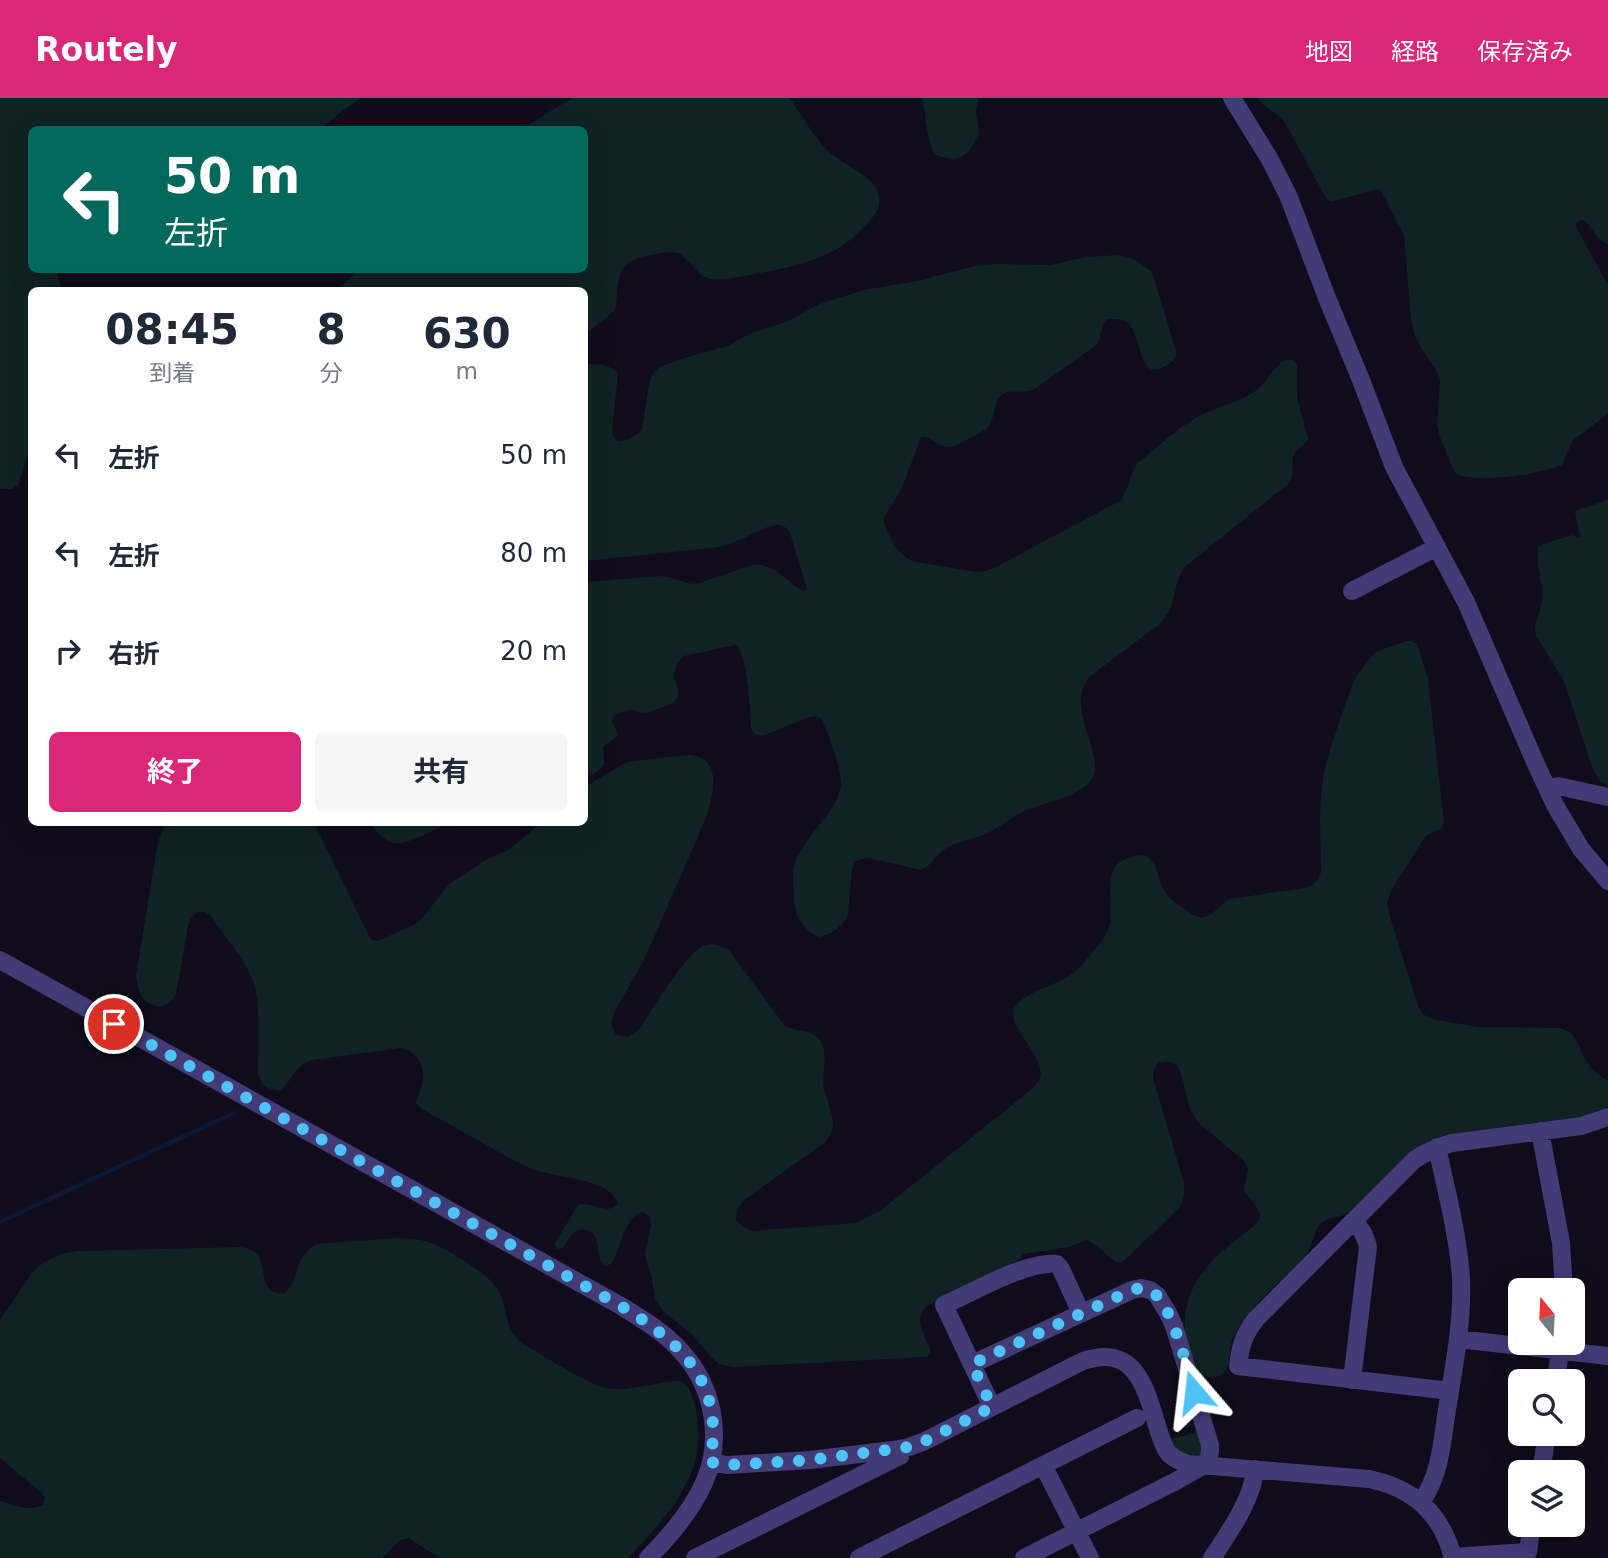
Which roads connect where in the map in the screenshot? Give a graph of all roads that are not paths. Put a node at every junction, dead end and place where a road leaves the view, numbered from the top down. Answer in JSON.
{"nodes":[{"id":1,"x":1232,"y":98,"type":"edge"},
{"id":2,"x":1437,"y":547,"type":"junction"},
{"id":3,"x":1352,"y":591,"type":"dead end"},
{"id":4,"x":1548,"y":789,"type":"junction"},
{"id":5,"x":1608,"y":797,"type":"edge"},
{"id":6,"x":1608,"y":881,"type":"edge"},
{"id":7,"x":0,"y":960,"type":"edge"},
{"id":8,"x":1608,"y":1117,"type":"edge"},
{"id":9,"x":1540,"y":1131,"type":"junction"},
{"id":10,"x":1437,"y":1147,"type":"junction"},
{"id":11,"x":1353,"y":1221,"type":"junction"},
{"id":12,"x":1563,"y":1278,"type":"edge"},
{"id":13,"x":1081,"y":1314,"type":"junction"},
{"id":14,"x":1458,"y":1339,"type":"junction"},
{"id":15,"x":1508,"y":1343,"type":"edge"},
{"id":16,"x":1586,"y":1352,"type":"edge"},
{"id":17,"x":1608,"y":1356,"type":"edge"},
{"id":18,"x":972,"y":1364,"type":"junction"},
{"id":19,"x":1352,"y":1380,"type":"junction"},
{"id":20,"x":1450,"y":1391,"type":"junction"},
{"id":21,"x":992,"y":1407,"type":"junction"},
{"id":22,"x":1137,"y":1418,"type":"dead end"},
{"id":23,"x":899,"y":1449,"type":"junction"},
{"id":24,"x":710,"y":1462,"type":"junction"},
{"id":25,"x":1043,"y":1465,"type":"junction"},
{"id":26,"x":1204,"y":1465,"type":"junction"},
{"id":27,"x":1255,"y":1469,"type":"junction"},
{"id":28,"x":1421,"y":1502,"type":"junction"},
{"id":29,"x":1077,"y":1531,"type":"junction"},
{"id":30,"x":1530,"y":1537,"type":"edge"},
{"id":31,"x":1452,"y":1557,"type":"edge"},
{"id":32,"x":648,"y":1558,"type":"edge"},
{"id":33,"x":695,"y":1558,"type":"edge"},
{"id":34,"x":859,"y":1558,"type":"edge"},
{"id":35,"x":1024,"y":1558,"type":"edge"},
{"id":36,"x":1090,"y":1558,"type":"edge"},
{"id":37,"x":1195,"y":1558,"type":"edge"},
{"id":38,"x":1212,"y":1558,"type":"edge"}],
"edges":[{"from":1,"to":2,"type":"street"},
{"from":2,"to":3,"type":"street"},
{"from":2,"to":4,"type":"street"},
{"from":4,"to":5,"type":"street"},
{"from":4,"to":6,"type":"street"},
{"from":7,"to":24,"type":"street"},
{"from":8,"to":9,"type":"street"},
{"from":9,"to":10,"type":"street"},
{"from":9,"to":12,"type":"street"},
{"from":10,"to":11,"type":"street"},
{"from":10,"to":14,"type":"street"},
{"from":11,"to":19,"type":"street"},
{"from":11,"to":19,"type":"street"},
{"from":13,"to":18,"type":"street"},
{"from":13,"to":18,"type":"street"},
{"from":13,"to":26,"type":"street"},
{"from":14,"to":15,"type":"street"},
{"from":14,"to":20,"type":"street"},
{"from":16,"to":17,"type":"street"},
{"from":18,"to":21,"type":"street"},
{"from":19,"to":20,"type":"street"},
{"from":20,"to":28,"type":"street"},
{"from":21,"to":23,"type":"street"},
{"from":21,"to":26,"type":"street"},
{"from":22,"to":25,"type":"street"},
{"from":23,"to":24,"type":"street"},
{"from":23,"to":33,"type":"street"},
{"from":24,"to":32,"type":"street"},
{"from":25,"to":29,"type":"street"},
{"from":25,"to":34,"type":"street"},
{"from":26,"to":27,"type":"street"},
{"from":26,"to":29,"type":"street"},
{"from":27,"to":28,"type":"street"},
{"from":27,"to":38,"type":"street"},
{"from":28,"to":31,"type":"street"},
{"from":29,"to":35,"type":"street"},
{"from":29,"to":36,"type":"street"},
{"from":30,"to":31,"type":"street"},
{"from":37,"to":38,"type":"street"}]}
